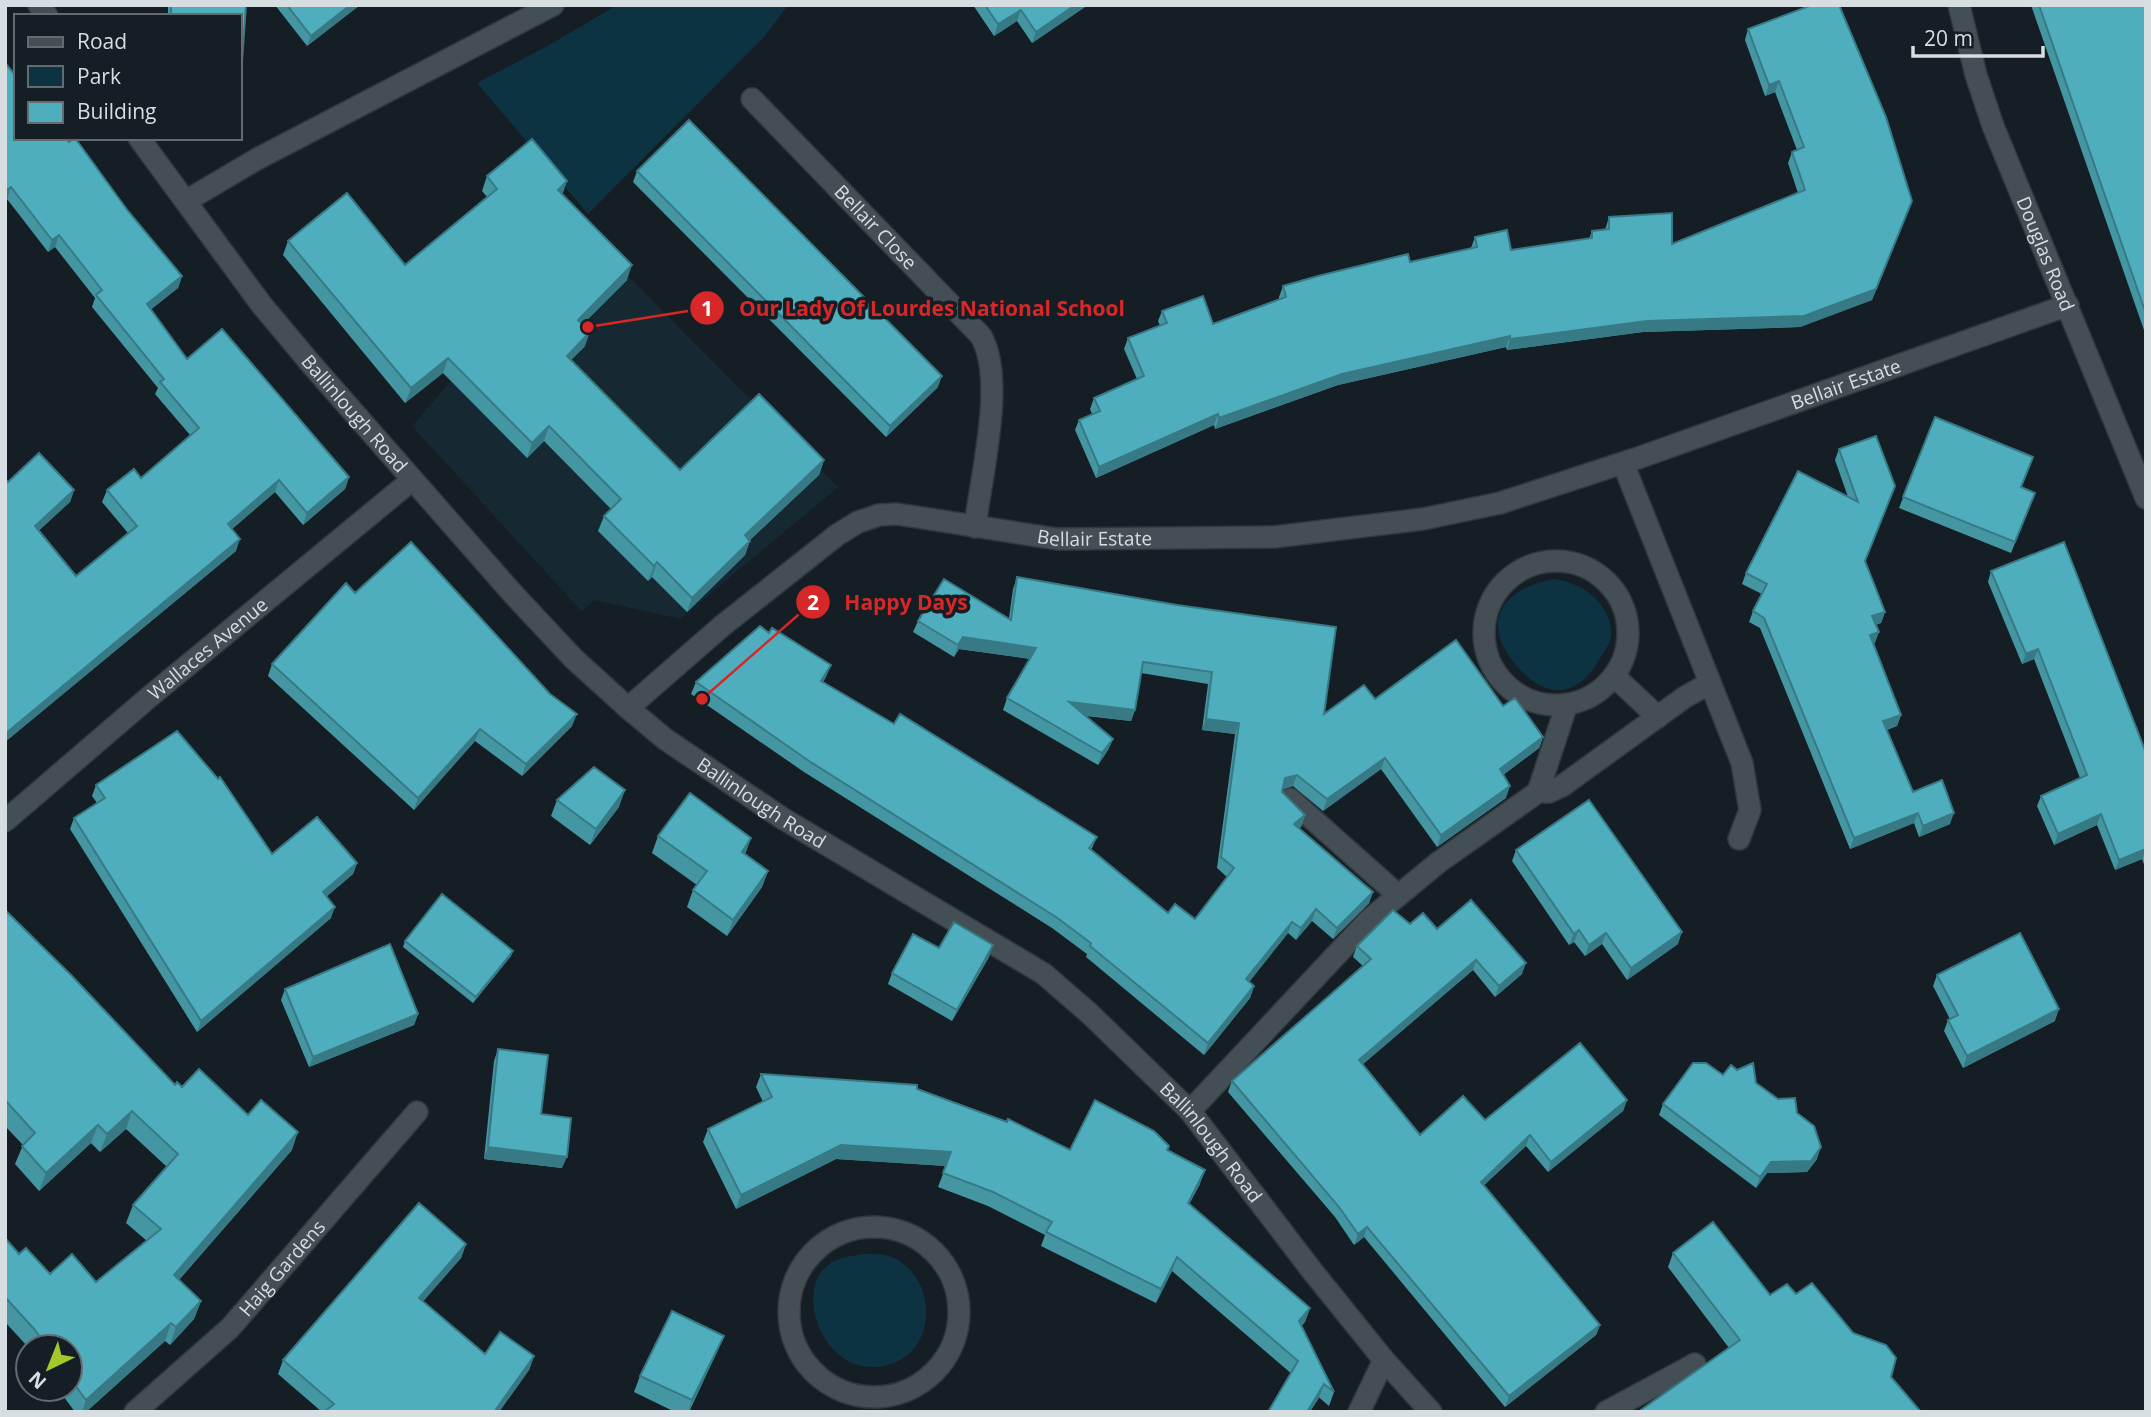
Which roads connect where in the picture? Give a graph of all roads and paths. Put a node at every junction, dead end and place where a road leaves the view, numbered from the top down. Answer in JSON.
{"nodes":[{"id":1,"x":553,"y":5,"type":"edge"},
{"id":2,"x":1959,"y":5,"type":"edge"},
{"id":3,"x":752,"y":99,"type":"dead end"},
{"id":4,"x":140,"y":140,"type":"edge"},
{"id":5,"x":186,"y":201,"type":"junction"},
{"id":6,"x":2068,"y":305,"type":"junction"},
{"id":7,"x":1623,"y":463,"type":"junction"},
{"id":8,"x":412,"y":480,"type":"junction"},
{"id":9,"x":2146,"y":498,"type":"edge"},
{"id":10,"x":975,"y":527,"type":"junction"},
{"id":11,"x":1614,"y":676,"type":"junction"},
{"id":12,"x":1710,"y":683,"type":"junction"},
{"id":13,"x":1567,"y":704,"type":"junction"},
{"id":14,"x":628,"y":708,"type":"junction"},
{"id":15,"x":1658,"y":717,"type":"junction"},
{"id":16,"x":1538,"y":792,"type":"junction"},
{"id":17,"x":1290,"y":799,"type":"edge"},
{"id":18,"x":5,"y":821,"type":"edge"},
{"id":19,"x":1739,"y":839,"type":"dead end"},
{"id":20,"x":1398,"y":895,"type":"junction"},
{"id":21,"x":1190,"y":1111,"type":"junction"},
{"id":22,"x":417,"y":1112,"type":"dead end"},
{"id":23,"x":1384,"y":1360,"type":"junction"},
{"id":24,"x":1695,"y":1364,"type":"dead end"},
{"id":25,"x":859,"y":1404,"type":"edge"},
{"id":26,"x":135,"y":1412,"type":"edge"},
{"id":27,"x":1359,"y":1412,"type":"edge"},
{"id":28,"x":1431,"y":1412,"type":"edge"},
{"id":29,"x":1606,"y":1412,"type":"edge"}],
"edges":[{"from":1,"to":5,"type":"street"},
{"from":2,"to":6,"type":"street","name":"Douglas Road"},
{"from":3,"to":10,"type":"street","name":"Bellair Close"},
{"from":4,"to":5,"type":"street","name":"Ballinlough Road"},
{"from":5,"to":8,"type":"street","name":"Ballinlough Road"},
{"from":6,"to":7,"type":"street","name":"Bellair Estate"},
{"from":6,"to":9,"type":"street","name":"Douglas Road"},
{"from":7,"to":10,"type":"street","name":"Bellair Estate"},
{"from":7,"to":12,"type":"street"},
{"from":8,"to":14,"type":"street","name":"Ballinlough Road"},
{"from":8,"to":18,"type":"street","name":"Wallaces Avenue"},
{"from":10,"to":14,"type":"street","name":"Bellair Estate"},
{"from":11,"to":13,"type":"street"},
{"from":11,"to":13,"type":"street"},
{"from":11,"to":15,"type":"street"},
{"from":12,"to":15,"type":"street"},
{"from":12,"to":19,"type":"street"},
{"from":13,"to":16,"type":"street"},
{"from":14,"to":21,"type":"street","name":"Ballinlough Road"},
{"from":15,"to":16,"type":"street"},
{"from":16,"to":20,"type":"street"},
{"from":17,"to":20,"type":"street"},
{"from":20,"to":21,"type":"street"},
{"from":21,"to":23,"type":"street","name":"Ballinlough Road"},
{"from":22,"to":26,"type":"street","name":"Haig Gardens"},
{"from":23,"to":27,"type":"street"},
{"from":23,"to":28,"type":"street","name":"Ballinlough Road"},
{"from":24,"to":29,"type":"street"},
{"from":25,"to":25,"type":"street"}]}
